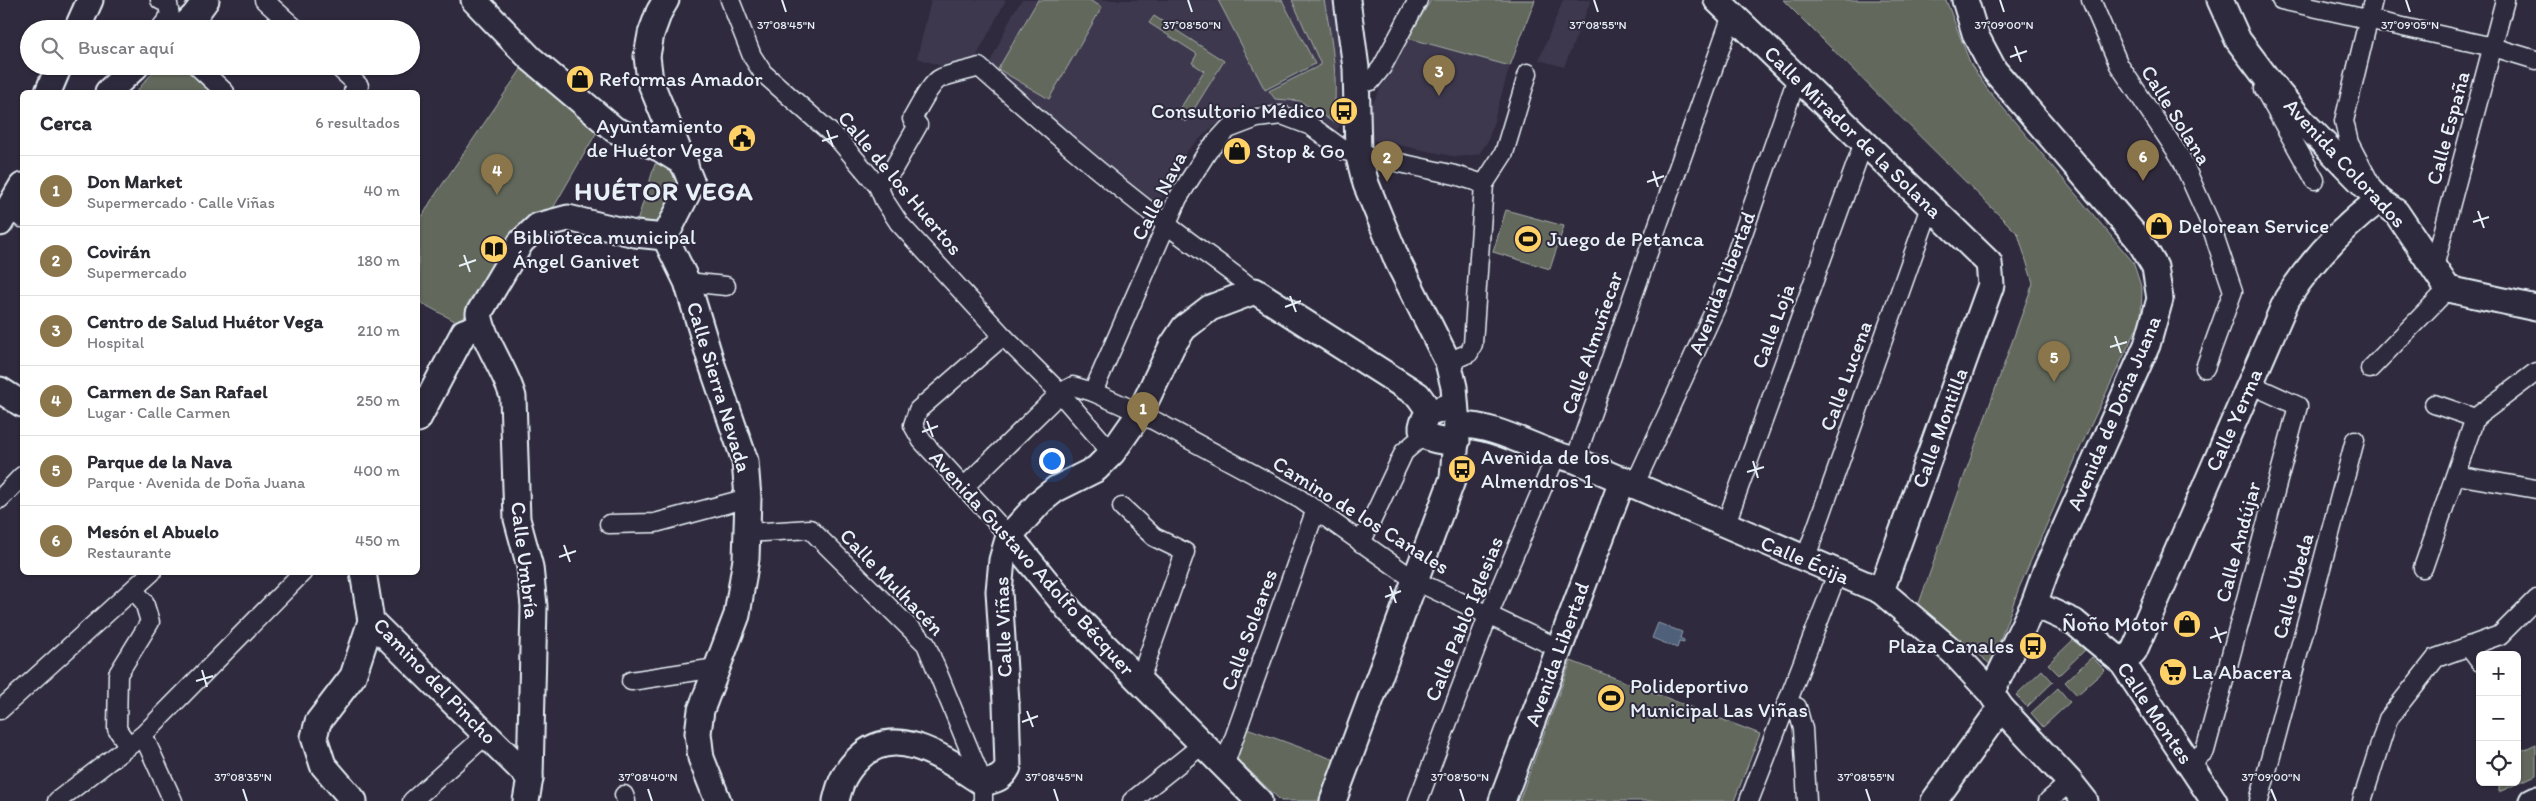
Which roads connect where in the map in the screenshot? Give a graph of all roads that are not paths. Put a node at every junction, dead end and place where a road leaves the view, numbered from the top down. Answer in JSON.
{"nodes":[{"id":1,"x":90,"y":0,"type":"edge"},
{"id":2,"x":160,"y":0,"type":"edge"},
{"id":3,"x":206,"y":0,"type":"edge"},
{"id":4,"x":264,"y":0,"type":"edge"},
{"id":5,"x":474,"y":0,"type":"edge"},
{"id":6,"x":666,"y":0,"type":"edge"},
{"id":7,"x":730,"y":0,"type":"edge"},
{"id":8,"x":1347,"y":0,"type":"edge"},
{"id":9,"x":1418,"y":0,"type":"edge"},
{"id":10,"x":1965,"y":0,"type":"edge"},
{"id":11,"x":2091,"y":0,"type":"edge"},
{"id":12,"x":2220,"y":0,"type":"edge"},
{"id":13,"x":2281,"y":0,"type":"edge"},
{"id":14,"x":2373,"y":0,"type":"edge"},
{"id":15,"x":2505,"y":0,"type":"edge"},
{"id":16,"x":1725,"y":7,"type":"edge"},
{"id":17,"x":2369,"y":18,"type":"junction"},
{"id":18,"x":81,"y":20,"type":"edge"},
{"id":19,"x":167,"y":20,"type":"edge"},
{"id":20,"x":190,"y":20,"type":"edge"},
{"id":21,"x":286,"y":20,"type":"edge"},
{"id":22,"x":2238,"y":40,"type":"junction"},
{"id":23,"x":2492,"y":47,"type":"junction"},
{"id":24,"x":2536,"y":60,"type":"edge"},
{"id":25,"x":1528,"y":73,"type":"dead end"},
{"id":26,"x":55,"y":75,"type":"edge"},
{"id":27,"x":126,"y":75,"type":"edge"},
{"id":28,"x":207,"y":75,"type":"edge"},
{"id":29,"x":347,"y":75,"type":"edge"},
{"id":30,"x":1797,"y":78,"type":"junction"},
{"id":31,"x":1356,"y":84,"type":"junction"},
{"id":32,"x":49,"y":90,"type":"edge"},
{"id":33,"x":110,"y":90,"type":"edge"},
{"id":34,"x":223,"y":90,"type":"edge"},
{"id":35,"x":355,"y":90,"type":"edge"},
{"id":36,"x":665,"y":141,"type":"junction"},
{"id":37,"x":1864,"y":142,"type":"junction"},
{"id":38,"x":1358,"y":153,"type":"junction"},
{"id":39,"x":2314,"y":180,"type":"dead end"},
{"id":40,"x":1484,"y":184,"type":"junction"},
{"id":41,"x":878,"y":186,"type":"junction"},
{"id":42,"x":20,"y":191,"type":"edge"},
{"id":43,"x":2379,"y":200,"type":"junction"},
{"id":44,"x":1930,"y":207,"type":"junction"},
{"id":45,"x":10,"y":217,"type":"edge"},
{"id":46,"x":1166,"y":225,"type":"junction"},
{"id":47,"x":665,"y":238,"type":"junction"},
{"id":48,"x":1990,"y":263,"type":"joint"},
{"id":49,"x":2434,"y":267,"type":"junction"},
{"id":50,"x":688,"y":282,"type":"junction"},
{"id":51,"x":726,"y":286,"type":"dead end"},
{"id":52,"x":2448,"y":288,"type":"junction"},
{"id":53,"x":1255,"y":291,"type":"junction"},
{"id":54,"x":2536,"y":308,"type":"edge"},
{"id":55,"x":481,"y":326,"type":"junction"},
{"id":56,"x":1002,"y":336,"type":"junction"},
{"id":57,"x":1448,"y":362,"type":"junction"},
{"id":58,"x":2205,"y":368,"type":"dead end"},
{"id":59,"x":2370,"y":369,"type":"dead end"},
{"id":60,"x":2536,"y":372,"type":"edge"},
{"id":61,"x":2250,"y":384,"type":"junction"},
{"id":62,"x":0,"y":390,"type":"edge"},
{"id":63,"x":1093,"y":392,"type":"junction"},
{"id":64,"x":1060,"y":393,"type":"junction"},
{"id":65,"x":20,"y":403,"type":"edge"},
{"id":66,"x":2434,"y":404,"type":"dead end"},
{"id":67,"x":1140,"y":414,"type":"junction"},
{"id":68,"x":420,"y":415,"type":"edge"},
{"id":69,"x":2475,"y":418,"type":"junction"},
{"id":70,"x":1428,"y":423,"type":"junction"},
{"id":71,"x":1456,"y":424,"type":"junction"},
{"id":72,"x":2355,"y":440,"type":"dead end"},
{"id":73,"x":1112,"y":453,"type":"junction"},
{"id":74,"x":1565,"y":458,"type":"junction"},
{"id":75,"x":2456,"y":475,"type":"junction"},
{"id":76,"x":20,"y":478,"type":"edge"},
{"id":77,"x":1629,"y":482,"type":"junction"},
{"id":78,"x":965,"y":486,"type":"junction"},
{"id":79,"x":2536,"y":489,"type":"edge"},
{"id":80,"x":748,"y":498,"type":"junction"},
{"id":81,"x":0,"y":499,"type":"edge"},
{"id":82,"x":1122,"y":507,"type":"dead end"},
{"id":83,"x":1316,"y":509,"type":"junction"},
{"id":84,"x":609,"y":524,"type":"dead end"},
{"id":85,"x":1725,"y":526,"type":"junction"},
{"id":86,"x":747,"y":533,"type":"junction"},
{"id":87,"x":1009,"y":536,"type":"junction"},
{"id":88,"x":1361,"y":543,"type":"junction"},
{"id":89,"x":1805,"y":560,"type":"junction"},
{"id":90,"x":2423,"y":568,"type":"dead end"},
{"id":91,"x":1837,"y":574,"type":"junction"},
{"id":92,"x":149,"y":575,"type":"edge"},
{"id":93,"x":300,"y":575,"type":"edge"},
{"id":94,"x":363,"y":575,"type":"edge"},
{"id":95,"x":1416,"y":581,"type":"junction"},
{"id":96,"x":134,"y":590,"type":"junction"},
{"id":97,"x":1881,"y":591,"type":"junction"},
{"id":98,"x":2535,"y":601,"type":"edge"},
{"id":99,"x":2034,"y":604,"type":"junction"},
{"id":100,"x":1488,"y":616,"type":"junction"},
{"id":101,"x":371,"y":621,"type":"junction"},
{"id":102,"x":2468,"y":646,"type":"junction"},
{"id":103,"x":1558,"y":648,"type":"junction"},
{"id":104,"x":2476,"y":657,"type":"edge"},
{"id":105,"x":2122,"y":662,"type":"junction"},
{"id":106,"x":716,"y":668,"type":"junction"},
{"id":107,"x":631,"y":681,"type":"dead end"},
{"id":108,"x":1139,"y":682,"type":"junction"},
{"id":109,"x":1996,"y":701,"type":"junction"},
{"id":110,"x":1787,"y":703,"type":"junction"},
{"id":111,"x":0,"y":710,"type":"edge"},
{"id":112,"x":143,"y":735,"type":"junction"},
{"id":113,"x":486,"y":735,"type":"junction"},
{"id":114,"x":128,"y":745,"type":"junction"},
{"id":115,"x":1202,"y":745,"type":"junction"},
{"id":116,"x":2189,"y":764,"type":"junction"},
{"id":117,"x":1224,"y":766,"type":"junction"},
{"id":118,"x":528,"y":790,"type":"edge"},
{"id":119,"x":2077,"y":791,"type":"edge"},
{"id":120,"x":983,"y":792,"type":"edge"},
{"id":121,"x":841,"y":797,"type":"edge"},
{"id":122,"x":2536,"y":799,"type":"edge"},
{"id":123,"x":57,"y":801,"type":"edge"},
{"id":124,"x":173,"y":801,"type":"edge"},
{"id":125,"x":354,"y":801,"type":"edge"},
{"id":126,"x":412,"y":801,"type":"edge"},
{"id":127,"x":718,"y":801,"type":"edge"},
{"id":128,"x":1132,"y":801,"type":"edge"},
{"id":129,"x":1260,"y":801,"type":"edge"},
{"id":130,"x":1333,"y":801,"type":"edge"},
{"id":131,"x":1418,"y":801,"type":"edge"},
{"id":132,"x":1502,"y":801,"type":"edge"},
{"id":133,"x":1749,"y":801,"type":"edge"},
{"id":134,"x":1807,"y":801,"type":"edge"},
{"id":135,"x":1934,"y":801,"type":"edge"},
{"id":136,"x":2048,"y":801,"type":"edge"},
{"id":137,"x":2214,"y":801,"type":"edge"},
{"id":138,"x":2259,"y":801,"type":"edge"},
{"id":139,"x":2362,"y":801,"type":"edge"},
{"id":140,"x":2532,"y":801,"type":"edge"}],
"edges":[{"from":1,"to":18,"type":"street"},
{"from":2,"to":19,"type":"street"},
{"from":3,"to":20,"type":"street"},
{"from":4,"to":21,"type":"street"},
{"from":5,"to":36,"type":"street"},
{"from":6,"to":36,"type":"street"},
{"from":7,"to":41,"type":"street","name":"Calle de los Huertos"},
{"from":8,"to":31,"type":"street"},
{"from":9,"to":31,"type":"street"},
{"from":10,"to":99,"type":"street","name":"Avenida de Doña Juana"},
{"from":11,"to":58,"type":"street","name":"Calle Solana"},
{"from":12,"to":22,"type":"street","name":"Avenida Colorados"},
{"from":13,"to":17,"type":"street"},
{"from":14,"to":17,"type":"street"},
{"from":15,"to":23,"type":"street","name":"Calle España"},
{"from":16,"to":30,"type":"street","name":"Calle Mirador de la Solana"},
{"from":16,"to":74,"type":"street","name":"Calle Almuñecar"},
{"from":17,"to":23,"type":"street"},
{"from":17,"to":43,"type":"street"},
{"from":22,"to":39,"type":"street","name":"Avenida Colorados"},
{"from":22,"to":43,"type":"street","name":"Avenida Colorados"},
{"from":23,"to":24,"type":"street"},
{"from":23,"to":49,"type":"street","name":"Calle España"},
{"from":25,"to":40,"type":"street"},
{"from":26,"to":32,"type":"street"},
{"from":27,"to":33,"type":"street"},
{"from":28,"to":34,"type":"street"},
{"from":29,"to":35,"type":"street"},
{"from":30,"to":37,"type":"street","name":"Calle Mirador de la Solana"},
{"from":30,"to":77,"type":"street","name":"Avenida Libertad"},
{"from":31,"to":38,"type":"street"},
{"from":36,"to":47,"type":"street"},
{"from":37,"to":44,"type":"street","name":"Calle Mirador de la Solana"},
{"from":37,"to":85,"type":"street","name":"Calle Loja"},
{"from":38,"to":40,"type":"street","name":"Calle Nava"},
{"from":38,"to":46,"type":"street","name":"Calle Nava"},
{"from":38,"to":57,"type":"street"},
{"from":40,"to":57,"type":"street"},
{"from":41,"to":46,"type":"street"},
{"from":41,"to":56,"type":"street","name":"Calle de los Huertos"},
{"from":42,"to":45,"type":"street"},
{"from":43,"to":49,"type":"street","name":"Avenida Colorados"},
{"from":43,"to":61,"type":"street","name":"Calle Yerma"},
{"from":44,"to":48,"type":"street","name":"Calle Mirador de la Solana"},
{"from":44,"to":89,"type":"street","name":"Calle Lucena"},
{"from":46,"to":53,"type":"street"},
{"from":46,"to":63,"type":"street","name":"Calle Nava"},
{"from":47,"to":50,"type":"street","name":"Calle Sierra Nevada"},
{"from":47,"to":55,"type":"street"},
{"from":48,"to":97,"type":"street","name":"Calle Montilla"},
{"from":49,"to":52,"type":"street","name":"Avenida Colorados"},
{"from":50,"to":51,"type":"street"},
{"from":50,"to":80,"type":"street","name":"Calle Sierra Nevada"},
{"from":52,"to":54,"type":"street"},
{"from":52,"to":59,"type":"street"},
{"from":53,"to":67,"type":"street","name":"Calle Viñas"},
{"from":53,"to":70,"type":"street"},
{"from":55,"to":68,"type":"street"},
{"from":55,"to":118,"type":"street","name":"Calle Umbría"},
{"from":56,"to":64,"type":"street","name":"Calle de los Huertos"},
{"from":56,"to":78,"type":"street","name":"Avenida Gustavo Adolfo Bécquer"},
{"from":57,"to":71,"type":"street"},
{"from":60,"to":69,"type":"street"},
{"from":61,"to":105,"type":"street","name":"Calle Yerma"},
{"from":61,"to":116,"type":"street","name":"Calle Andújar"},
{"from":62,"to":65,"type":"street"},
{"from":63,"to":64,"type":"street","name":"Camino de los Canales"},
{"from":63,"to":67,"type":"street","name":"Camino de los Canales"},
{"from":64,"to":73,"type":"street","name":"Calle de los Huertos"},
{"from":64,"to":78,"type":"street"},
{"from":66,"to":69,"type":"street"},
{"from":67,"to":73,"type":"street","name":"Calle Viñas"},
{"from":67,"to":83,"type":"street","name":"Camino de los Canales"},
{"from":69,"to":75,"type":"street"},
{"from":70,"to":71,"type":"street"},
{"from":70,"to":71,"type":"street"},
{"from":70,"to":88,"type":"street"},
{"from":71,"to":74,"type":"street","name":"Calle Écija"},
{"from":71,"to":95,"type":"street"},
{"from":72,"to":138,"type":"street","name":"Calle Úbeda"},
{"from":73,"to":87,"type":"street","name":"Calle Viñas"},
{"from":74,"to":77,"type":"street","name":"Calle Écija"},
{"from":74,"to":100,"type":"street","name":"Calle Pablo Iglesias"},
{"from":75,"to":79,"type":"street"},
{"from":75,"to":90,"type":"street"},
{"from":76,"to":81,"type":"street"},
{"from":77,"to":85,"type":"street","name":"Calle Écija"},
{"from":77,"to":103,"type":"street","name":"Avenida Libertad"},
{"from":78,"to":87,"type":"street","name":"Avenida Gustavo Adolfo Bécquer"},
{"from":80,"to":84,"type":"street"},
{"from":80,"to":86,"type":"street","name":"Calle Sierra Nevada"},
{"from":82,"to":108,"type":"street","name":"Avenida Gustavo Adolfo Bécquer"},
{"from":83,"to":88,"type":"street","name":"Camino de los Canales"},
{"from":83,"to":117,"type":"street","name":"Calle Soleares"},
{"from":85,"to":89,"type":"street","name":"Calle Écija"},
{"from":86,"to":106,"type":"street","name":"Calle Sierra Nevada"},
{"from":86,"to":120,"type":"street","name":"Calle Mulhacén"},
{"from":87,"to":108,"type":"street","name":"Avenida Gustavo Adolfo Bécquer"},
{"from":87,"to":120,"type":"street","name":"Calle Viñas"},
{"from":88,"to":95,"type":"street","name":"Camino de los Canales"},
{"from":89,"to":91,"type":"street","name":"Calle Écija"},
{"from":91,"to":97,"type":"street","name":"Calle Écija"},
{"from":91,"to":110,"type":"street"},
{"from":92,"to":96,"type":"street"},
{"from":93,"to":112,"type":"street"},
{"from":94,"to":101,"type":"street","name":"Camino del Pincho"},
{"from":95,"to":100,"type":"street","name":"Camino de los Canales"},
{"from":95,"to":130,"type":"street"},
{"from":96,"to":111,"type":"street"},
{"from":96,"to":114,"type":"street"},
{"from":97,"to":109,"type":"street","name":"Calle Écija"},
{"from":98,"to":102,"type":"street"},
{"from":99,"to":105,"type":"street","name":"Calle Montes"},
{"from":99,"to":109,"type":"street","name":"Avenida de Doña Juana"},
{"from":100,"to":103,"type":"street","name":"Camino de los Canales"},
{"from":100,"to":131,"type":"street","name":"Calle Pablo Iglesias"},
{"from":101,"to":113,"type":"street","name":"Camino del Pincho"},
{"from":101,"to":125,"type":"street"},
{"from":102,"to":104,"type":"street"},
{"from":102,"to":139,"type":"street"},
{"from":103,"to":132,"type":"street","name":"Avenida Libertad"},
{"from":105,"to":116,"type":"street","name":"Calle Montes"},
{"from":106,"to":107,"type":"street"},
{"from":106,"to":127,"type":"street","name":"Calle Sierra Nevada"},
{"from":108,"to":115,"type":"street","name":"Avenida Gustavo Adolfo Bécquer"},
{"from":109,"to":119,"type":"street","name":"Calle Écija"},
{"from":109,"to":135,"type":"street","name":"Avenida de Doña Juana"},
{"from":110,"to":133,"type":"street"},
{"from":110,"to":134,"type":"street"},
{"from":112,"to":114,"type":"street"},
{"from":112,"to":124,"type":"street"},
{"from":113,"to":118,"type":"street","name":"Camino del Pincho"},
{"from":113,"to":126,"type":"street"},
{"from":114,"to":123,"type":"street"},
{"from":115,"to":117,"type":"street","name":"Avenida Gustavo Adolfo Bécquer"},
{"from":115,"to":128,"type":"street"},
{"from":116,"to":137,"type":"street","name":"Calle Montes"},
{"from":117,"to":129,"type":"street","name":"Avenida Gustavo Adolfo Bécquer"},
{"from":119,"to":136,"type":"street"},
{"from":120,"to":121,"type":"street"},
{"from":122,"to":140,"type":"street"}]}
